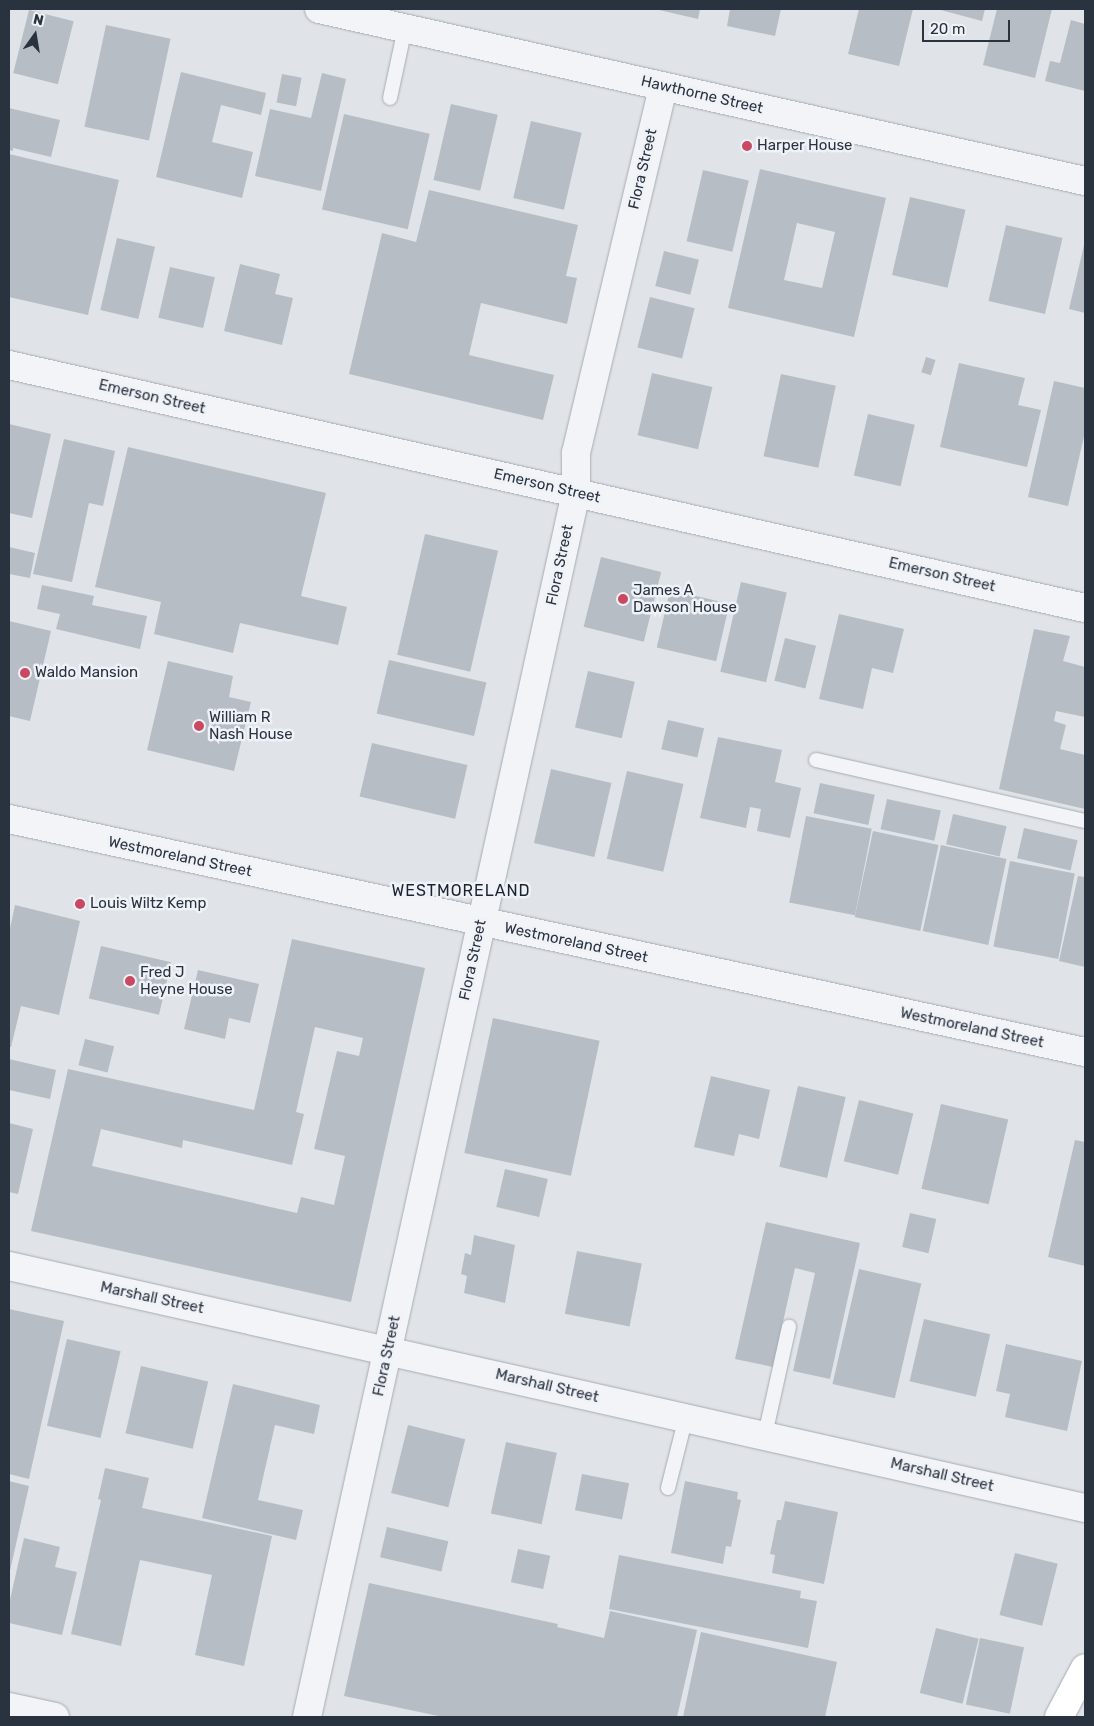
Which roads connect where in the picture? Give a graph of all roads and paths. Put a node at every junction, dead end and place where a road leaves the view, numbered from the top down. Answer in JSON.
{"nodes":[{"id":1,"x":319,"y":9,"type":"edge"},
{"id":2,"x":405,"y":28,"type":"junction"},
{"id":3,"x":663,"y":87,"type":"junction"},
{"id":4,"x":390,"y":98,"type":"dead end"},
{"id":5,"x":1085,"y":181,"type":"edge"},
{"id":6,"x":9,"y":365,"type":"edge"},
{"id":7,"x":576,"y":492,"type":"junction"},
{"id":8,"x":1085,"y":608,"type":"edge"},
{"id":9,"x":816,"y":760,"type":"dead end"},
{"id":10,"x":9,"y":819,"type":"edge"},
{"id":11,"x":1085,"y":821,"type":"edge"},
{"id":12,"x":482,"y":922,"type":"junction"},
{"id":13,"x":1085,"y":1052,"type":"edge"},
{"id":14,"x":9,"y":1266,"type":"edge"},
{"id":15,"x":790,"y":1327,"type":"dead end"},
{"id":16,"x":388,"y":1350,"type":"junction"},
{"id":17,"x":686,"y":1417,"type":"junction"},
{"id":18,"x":765,"y":1435,"type":"junction"},
{"id":19,"x":668,"y":1488,"type":"dead end"},
{"id":20,"x":1085,"y":1508,"type":"edge"},
{"id":21,"x":1085,"y":1668,"type":"edge"},
{"id":22,"x":308,"y":1717,"type":"edge"},
{"id":23,"x":1059,"y":1717,"type":"edge"}],
"edges":[{"from":1,"to":2,"type":"street","name":"Hawthorne Street"},
{"from":2,"to":3,"type":"street","name":"Hawthorne Street"},
{"from":2,"to":4,"type":"lane"},
{"from":3,"to":5,"type":"street","name":"Hawthorne Street"},
{"from":3,"to":7,"type":"street","name":"Flora Street"},
{"from":6,"to":7,"type":"street","name":"Emerson Street"},
{"from":7,"to":8,"type":"street","name":"Emerson Street"},
{"from":7,"to":12,"type":"street","name":"Flora Street"},
{"from":9,"to":11,"type":"lane"},
{"from":10,"to":12,"type":"street","name":"Westmoreland Street"},
{"from":12,"to":13,"type":"street","name":"Westmoreland Street"},
{"from":12,"to":16,"type":"street","name":"Flora Street"},
{"from":14,"to":16,"type":"street","name":"Marshall Street"},
{"from":15,"to":18,"type":"lane"},
{"from":16,"to":17,"type":"street","name":"Marshall Street"},
{"from":16,"to":22,"type":"street","name":"Flora Street"},
{"from":17,"to":18,"type":"street","name":"Marshall Street"},
{"from":17,"to":19,"type":"lane"},
{"from":18,"to":20,"type":"street","name":"Marshall Street"},
{"from":21,"to":23,"type":"highway"}]}
